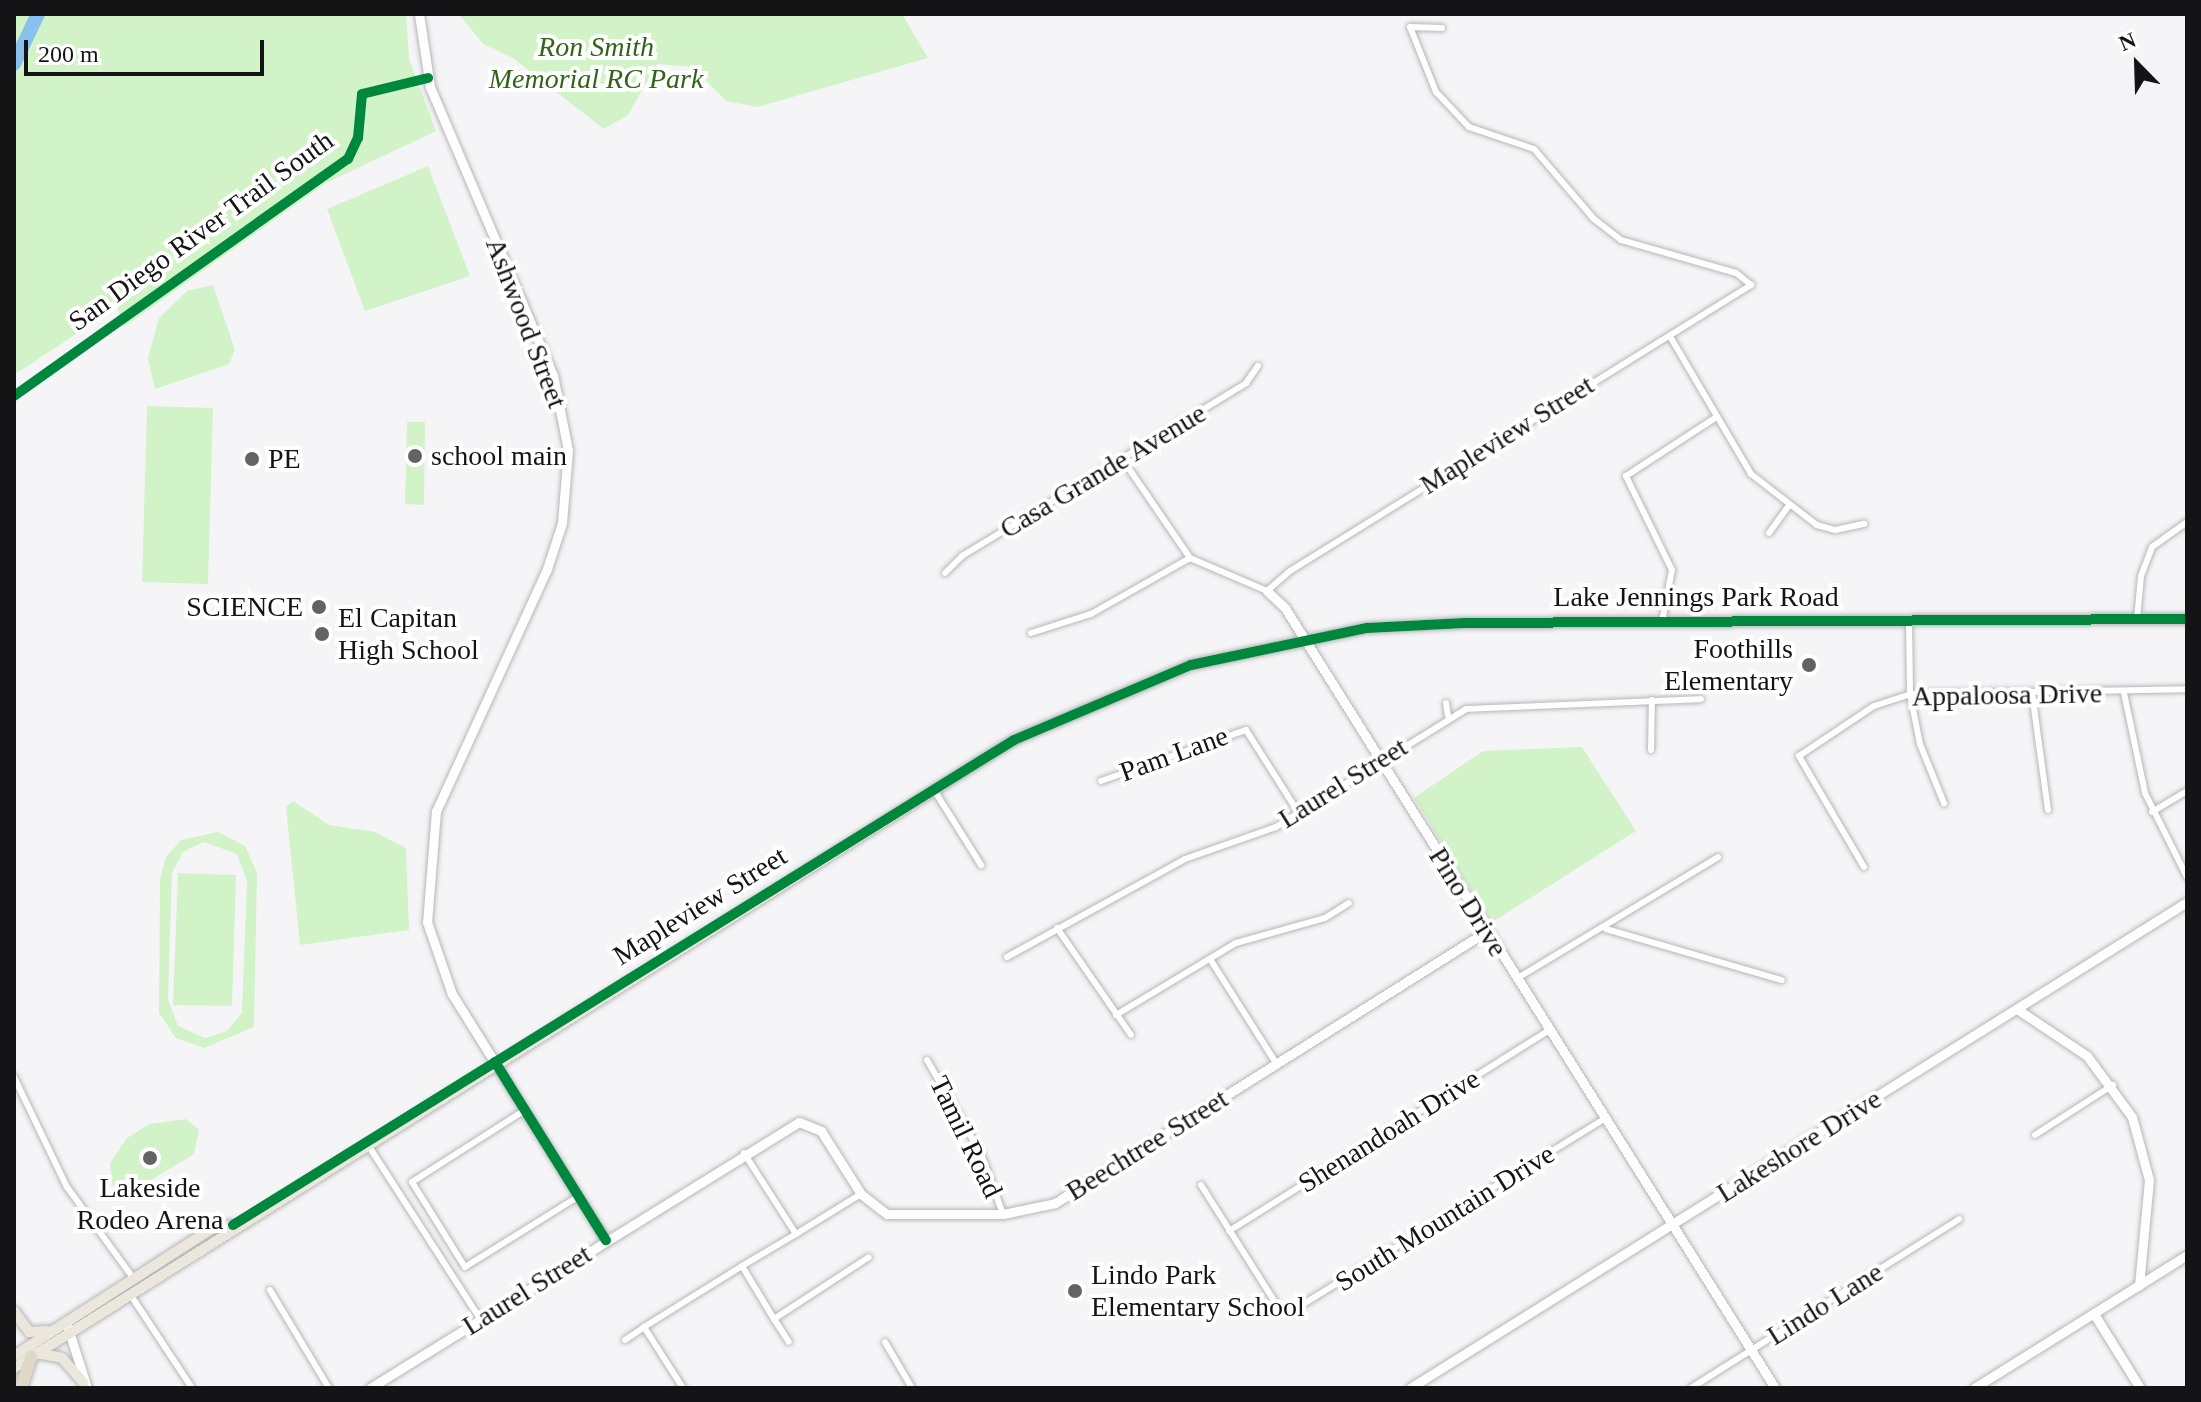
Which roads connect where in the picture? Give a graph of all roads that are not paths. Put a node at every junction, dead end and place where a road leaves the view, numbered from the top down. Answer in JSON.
{"nodes":[{"id":1,"x":419,"y":14,"type":"edge"},
{"id":2,"x":1442,"y":28,"type":"dead end"},
{"id":3,"x":1671,"y":338,"type":"junction"},
{"id":4,"x":1258,"y":366,"type":"dead end"},
{"id":5,"x":1715,"y":418,"type":"junction"},
{"id":6,"x":1123,"y":460,"type":"junction"},
{"id":7,"x":1788,"y":507,"type":"junction"},
{"id":8,"x":2187,"y":522,"type":"edge"},
{"id":9,"x":1864,"y":524,"type":"dead end"},
{"id":10,"x":1769,"y":533,"type":"dead end"},
{"id":11,"x":1190,"y":558,"type":"junction"},
{"id":12,"x":945,"y":573,"type":"dead end"},
{"id":13,"x":1267,"y":591,"type":"junction"},
{"id":14,"x":1909,"y":619,"type":"junction"},
{"id":15,"x":2137,"y":619,"type":"junction"},
{"id":16,"x":2187,"y":619,"type":"edge"},
{"id":17,"x":1662,"y":622,"type":"junction"},
{"id":18,"x":1031,"y":633,"type":"dead end"},
{"id":19,"x":1303,"y":638,"type":"junction"},
{"id":20,"x":1209,"y":659,"type":"joint"},
{"id":21,"x":2185,"y":689,"type":"dead end"},
{"id":22,"x":2032,"y":693,"type":"junction"},
{"id":23,"x":2124,"y":693,"type":"junction"},
{"id":24,"x":1910,"y":694,"type":"junction"},
{"id":25,"x":1701,"y":699,"type":"dead end"},
{"id":26,"x":1652,"y":700,"type":"junction"},
{"id":27,"x":1446,"y":703,"type":"dead end"},
{"id":28,"x":1448,"y":716,"type":"junction"},
{"id":29,"x":1651,"y":750,"type":"dead end"},
{"id":30,"x":1379,"y":763,"type":"junction"},
{"id":31,"x":1101,"y":781,"type":"dead end"},
{"id":32,"x":933,"y":789,"type":"junction"},
{"id":33,"x":2187,"y":791,"type":"edge"},
{"id":34,"x":1944,"y":803,"type":"dead end"},
{"id":35,"x":2048,"y":810,"type":"dead end"},
{"id":36,"x":1298,"y":812,"type":"junction"},
{"id":37,"x":2152,"y":812,"type":"junction"},
{"id":38,"x":1718,"y":857,"type":"dead end"},
{"id":39,"x":981,"y":865,"type":"dead end"},
{"id":40,"x":1864,"y":867,"type":"dead end"},
{"id":41,"x":2187,"y":877,"type":"edge"},
{"id":42,"x":2187,"y":902,"type":"edge"},
{"id":43,"x":1349,"y":903,"type":"dead end"},
{"id":44,"x":1057,"y":928,"type":"junction"},
{"id":45,"x":1606,"y":929,"type":"junction"},
{"id":46,"x":1487,"y":931,"type":"junction"},
{"id":47,"x":1007,"y":957,"type":"dead end"},
{"id":48,"x":1210,"y":959,"type":"junction"},
{"id":49,"x":1516,"y":979,"type":"junction"},
{"id":50,"x":1782,"y":980,"type":"dead end"},
{"id":51,"x":2017,"y":1009,"type":"junction"},
{"id":52,"x":1116,"y":1015,"type":"junction"},
{"id":53,"x":1548,"y":1031,"type":"junction"},
{"id":54,"x":1131,"y":1035,"type":"dead end"},
{"id":55,"x":927,"y":1060,"type":"dead end"},
{"id":56,"x":495,"y":1062,"type":"junction"},
{"id":57,"x":1276,"y":1063,"type":"junction"},
{"id":58,"x":14,"y":1077,"type":"edge"},
{"id":59,"x":2113,"y":1085,"type":"junction"},
{"id":60,"x":525,"y":1110,"type":"junction"},
{"id":61,"x":1604,"y":1119,"type":"junction"},
{"id":62,"x":808,"y":1124,"type":"joint"},
{"id":63,"x":2035,"y":1135,"type":"dead end"},
{"id":64,"x":366,"y":1142,"type":"junction"},
{"id":65,"x":744,"y":1153,"type":"junction"},
{"id":66,"x":1201,"y":1185,"type":"dead end"},
{"id":67,"x":861,"y":1194,"type":"junction"},
{"id":68,"x":579,"y":1196,"type":"junction"},
{"id":69,"x":1003,"y":1214,"type":"junction"},
{"id":70,"x":1959,"y":1219,"type":"dead end"},
{"id":71,"x":233,"y":1225,"type":"junction"},
{"id":72,"x":1672,"y":1225,"type":"junction"},
{"id":73,"x":1229,"y":1231,"type":"junction"},
{"id":74,"x":796,"y":1234,"type":"junction"},
{"id":75,"x":606,"y":1240,"type":"junction"},
{"id":76,"x":2187,"y":1255,"type":"edge"},
{"id":77,"x":869,"y":1257,"type":"dead end"},
{"id":78,"x":742,"y":1266,"type":"junction"},
{"id":79,"x":133,"y":1278,"type":"junction"},
{"id":80,"x":2139,"y":1286,"type":"junction"},
{"id":81,"x":270,"y":1290,"type":"dead end"},
{"id":82,"x":132,"y":1297,"type":"junction"},
{"id":83,"x":14,"y":1311,"type":"edge"},
{"id":84,"x":2094,"y":1314,"type":"junction"},
{"id":85,"x":480,"y":1319,"type":"junction"},
{"id":86,"x":774,"y":1319,"type":"junction"},
{"id":87,"x":67,"y":1321,"type":"junction"},
{"id":88,"x":644,"y":1327,"type":"junction"},
{"id":89,"x":57,"y":1328,"type":"junction"},
{"id":90,"x":69,"y":1333,"type":"junction"},
{"id":91,"x":625,"y":1340,"type":"dead end"},
{"id":92,"x":789,"y":1342,"type":"dead end"},
{"id":93,"x":885,"y":1342,"type":"dead end"},
{"id":94,"x":1751,"y":1350,"type":"junction"},
{"id":95,"x":34,"y":1355,"type":"junction"},
{"id":96,"x":14,"y":1356,"type":"edge"},
{"id":97,"x":14,"y":1368,"type":"edge"},
{"id":98,"x":86,"y":1385,"type":"edge"},
{"id":99,"x":21,"y":1388,"type":"edge"},
{"id":100,"x":192,"y":1388,"type":"edge"},
{"id":101,"x":329,"y":1388,"type":"edge"},
{"id":102,"x":370,"y":1388,"type":"edge"},
{"id":103,"x":683,"y":1388,"type":"edge"},
{"id":104,"x":912,"y":1388,"type":"edge"},
{"id":105,"x":1410,"y":1388,"type":"edge"},
{"id":106,"x":1691,"y":1388,"type":"edge"},
{"id":107,"x":1775,"y":1388,"type":"edge"},
{"id":108,"x":1974,"y":1388,"type":"edge"},
{"id":109,"x":2140,"y":1388,"type":"edge"}],
"edges":[{"from":1,"to":56,"type":"street","name":"Ashwood Street"},
{"from":2,"to":3,"type":"street","name":"Mapleview Street"},
{"from":3,"to":5,"type":"street"},
{"from":3,"to":13,"type":"street","name":"Mapleview Street"},
{"from":4,"to":6,"type":"street","name":"Casa Grande Avenue"},
{"from":5,"to":7,"type":"street"},
{"from":5,"to":17,"type":"street"},
{"from":6,"to":11,"type":"street"},
{"from":6,"to":12,"type":"street","name":"Casa Grande Avenue"},
{"from":7,"to":9,"type":"street"},
{"from":7,"to":10,"type":"street"},
{"from":8,"to":15,"type":"street"},
{"from":11,"to":13,"type":"street","name":"Pino Drive"},
{"from":11,"to":18,"type":"street"},
{"from":13,"to":19,"type":"street","name":"Pino Drive"},
{"from":14,"to":15,"type":"main road","name":"Lake Jennings Park Road"},
{"from":14,"to":17,"type":"main road","name":"Lake Jennings Park Road"},
{"from":14,"to":24,"type":"street"},
{"from":15,"to":16,"type":"main road","name":"Lake Jennings Park Road"},
{"from":17,"to":19,"type":"main road","name":"Lake Jennings Park Road"},
{"from":19,"to":20,"type":"main road","name":"Lake Jennings Park Road"},
{"from":19,"to":30,"type":"street","name":"Pino Drive"},
{"from":20,"to":32,"type":"main road","name":"Mapleview Street"},
{"from":21,"to":23,"type":"street","name":"Appaloosa Drive"},
{"from":22,"to":23,"type":"street","name":"Appaloosa Drive"},
{"from":22,"to":24,"type":"street","name":"Appaloosa Drive"},
{"from":22,"to":35,"type":"street"},
{"from":23,"to":37,"type":"street"},
{"from":24,"to":34,"type":"street"},
{"from":24,"to":40,"type":"street","name":"Appaloosa Drive"},
{"from":25,"to":26,"type":"street","name":"Laurel Street"},
{"from":26,"to":28,"type":"street","name":"Laurel Street"},
{"from":26,"to":29,"type":"street"},
{"from":27,"to":28,"type":"street"},
{"from":28,"to":30,"type":"street","name":"Laurel Street"},
{"from":30,"to":36,"type":"street","name":"Laurel Street"},
{"from":30,"to":46,"type":"street","name":"Pino Drive"},
{"from":31,"to":36,"type":"street","name":"Pam Lane"},
{"from":32,"to":39,"type":"street"},
{"from":32,"to":56,"type":"main road","name":"Mapleview Street"},
{"from":33,"to":37,"type":"street"},
{"from":36,"to":44,"type":"street","name":"Laurel Street"},
{"from":37,"to":41,"type":"street"},
{"from":38,"to":45,"type":"street"},
{"from":42,"to":51,"type":"street","name":"Lakeshore Drive"},
{"from":43,"to":48,"type":"street"},
{"from":44,"to":47,"type":"street","name":"Laurel Street"},
{"from":44,"to":52,"type":"street"},
{"from":45,"to":49,"type":"street"},
{"from":45,"to":50,"type":"street"},
{"from":46,"to":49,"type":"street","name":"Pino Drive"},
{"from":46,"to":57,"type":"street","name":"Beechtree Street"},
{"from":48,"to":52,"type":"street"},
{"from":48,"to":57,"type":"street"},
{"from":49,"to":53,"type":"street","name":"Pino Drive"},
{"from":51,"to":59,"type":"street"},
{"from":51,"to":72,"type":"street","name":"Lakeshore Drive"},
{"from":52,"to":54,"type":"street"},
{"from":53,"to":61,"type":"street","name":"Pino Drive"},
{"from":53,"to":73,"type":"street","name":"Shenandoah Drive"},
{"from":55,"to":69,"type":"street","name":"Tamil Road"},
{"from":56,"to":60,"type":"street","name":"Ashwood Street"},
{"from":56,"to":64,"type":"main road","name":"Mapleview Street"},
{"from":57,"to":69,"type":"street","name":"Beechtree Street"},
{"from":58,"to":79,"type":"street"},
{"from":59,"to":63,"type":"street"},
{"from":59,"to":80,"type":"street"},
{"from":60,"to":68,"type":"street","name":"Ashwood Street"},
{"from":60,"to":68,"type":"street"},
{"from":61,"to":72,"type":"street","name":"Pino Drive"},
{"from":61,"to":73,"type":"street","name":"South Mountain Drive"},
{"from":62,"to":65,"type":"street","name":"Laurel Street"},
{"from":62,"to":67,"type":"street","name":"Beechtree Street"},
{"from":64,"to":71,"type":"main road","name":"Mapleview Street"},
{"from":64,"to":85,"type":"street"},
{"from":65,"to":74,"type":"street"},
{"from":65,"to":75,"type":"street","name":"Laurel Street"},
{"from":66,"to":73,"type":"street"},
{"from":67,"to":69,"type":"street","name":"Beechtree Street"},
{"from":67,"to":74,"type":"street"},
{"from":68,"to":75,"type":"street","name":"Ashwood Street"},
{"from":70,"to":94,"type":"street","name":"Lindo Lane"},
{"from":71,"to":79,"type":"main road","name":"Mapleview Street"},
{"from":71,"to":82,"type":"main road","name":"Mapleview Street"},
{"from":72,"to":94,"type":"street","name":"Pino Drive"},
{"from":72,"to":105,"type":"street","name":"Lakeshore Drive"},
{"from":74,"to":78,"type":"street"},
{"from":75,"to":85,"type":"street","name":"Laurel Street"},
{"from":76,"to":80,"type":"street"},
{"from":77,"to":86,"type":"street"},
{"from":78,"to":86,"type":"street"},
{"from":78,"to":88,"type":"street"},
{"from":79,"to":87,"type":"main road","name":"Mapleview Street"},
{"from":80,"to":84,"type":"street"},
{"from":81,"to":101,"type":"street"},
{"from":82,"to":90,"type":"main road","name":"Mapleview Street"},
{"from":82,"to":100,"type":"street"},
{"from":83,"to":89,"type":"main road"},
{"from":84,"to":108,"type":"street"},
{"from":84,"to":109,"type":"street"},
{"from":85,"to":102,"type":"street","name":"Laurel Street"},
{"from":86,"to":92,"type":"street"},
{"from":87,"to":89,"type":"main road","name":"Mapleview Street"},
{"from":87,"to":90,"type":"street"},
{"from":88,"to":91,"type":"street"},
{"from":88,"to":103,"type":"street"},
{"from":89,"to":96,"type":"main road","name":"Mapleview Street"},
{"from":90,"to":95,"type":"main road","name":"Mapleview Street"},
{"from":90,"to":98,"type":"street"},
{"from":93,"to":104,"type":"street"},
{"from":94,"to":106,"type":"street","name":"Lindo Lane"},
{"from":94,"to":107,"type":"street","name":"Pino Drive"},
{"from":95,"to":97,"type":"main road","name":"Mapleview Street"},
{"from":95,"to":98,"type":"main road"},
{"from":95,"to":99,"type":"highway"}]}
